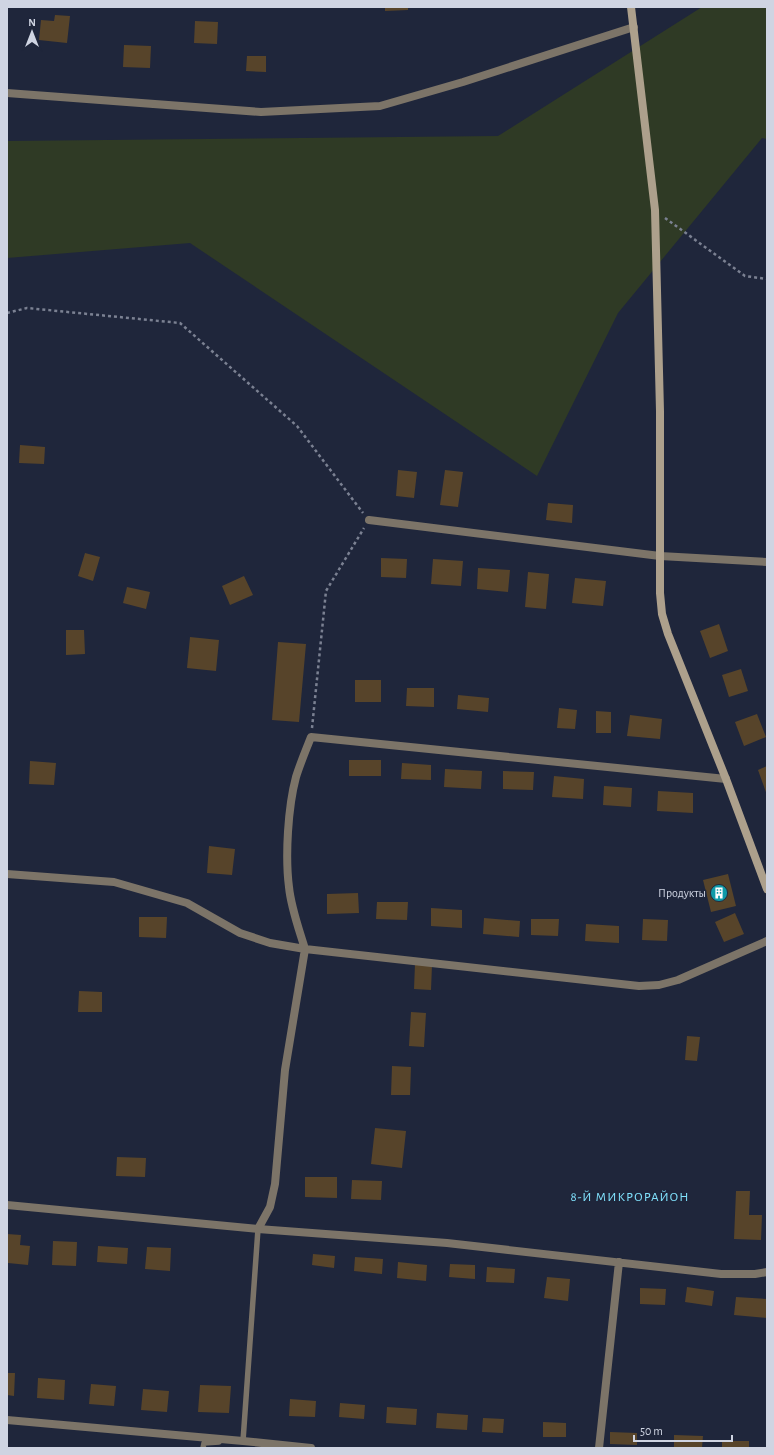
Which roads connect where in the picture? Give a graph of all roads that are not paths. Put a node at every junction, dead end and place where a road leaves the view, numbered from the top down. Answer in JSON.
{"nodes":[{"id":1,"x":631,"y":7,"type":"edge"},
{"id":2,"x":634,"y":27,"type":"junction"},
{"id":3,"x":7,"y":93,"type":"edge"},
{"id":4,"x":369,"y":520,"type":"road end"},
{"id":5,"x":660,"y":556,"type":"junction"},
{"id":6,"x":767,"y":562,"type":"edge"},
{"id":7,"x":726,"y":779,"type":"junction"},
{"id":8,"x":7,"y":874,"type":"edge"},
{"id":9,"x":767,"y":889,"type":"edge"},
{"id":10,"x":767,"y":941,"type":"edge"},
{"id":11,"x":305,"y":949,"type":"junction"},
{"id":12,"x":7,"y":1205,"type":"edge"},
{"id":13,"x":258,"y":1229,"type":"junction"},
{"id":14,"x":619,"y":1262,"type":"junction"},
{"id":15,"x":767,"y":1272,"type":"edge"},
{"id":16,"x":7,"y":1420,"type":"edge"},
{"id":17,"x":243,"y":1440,"type":"junction"},
{"id":18,"x":203,"y":1448,"type":"edge"},
{"id":19,"x":311,"y":1448,"type":"edge"},
{"id":20,"x":599,"y":1448,"type":"edge"}],
"edges":[{"from":1,"to":2,"type":"street"},
{"from":2,"to":3,"type":"street"},
{"from":2,"to":5,"type":"street"},
{"from":4,"to":5,"type":"street"},
{"from":5,"to":6,"type":"street"},
{"from":5,"to":7,"type":"street"},
{"from":7,"to":9,"type":"street"},
{"from":7,"to":11,"type":"street"},
{"from":8,"to":11,"type":"street"},
{"from":10,"to":11,"type":"street"},
{"from":11,"to":13,"type":"street"},
{"from":12,"to":13,"type":"street"},
{"from":13,"to":14,"type":"street"},
{"from":13,"to":17,"type":"lane"},
{"from":14,"to":15,"type":"street"},
{"from":14,"to":20,"type":"street"},
{"from":16,"to":17,"type":"street"},
{"from":17,"to":18,"type":"lane"},
{"from":17,"to":19,"type":"street"}]}
